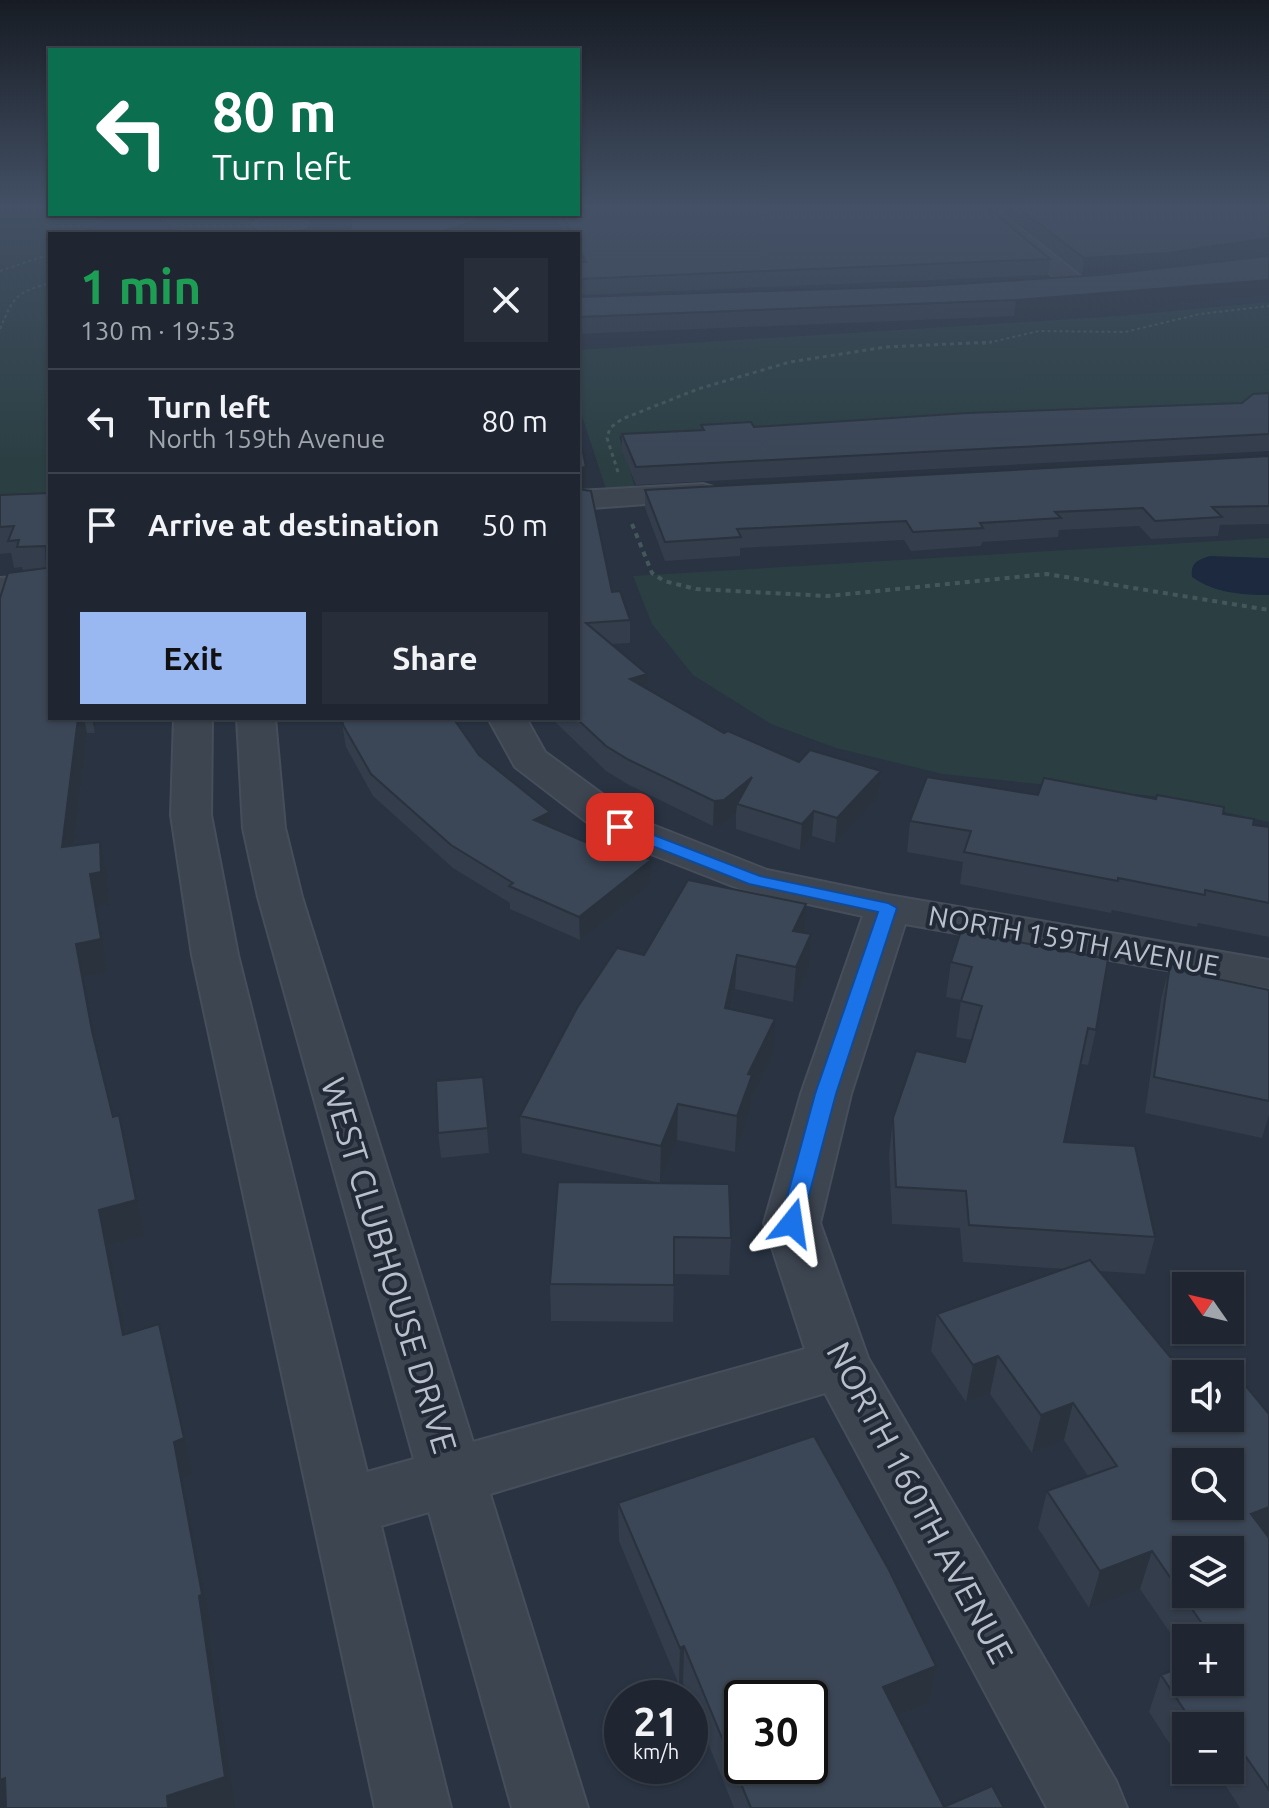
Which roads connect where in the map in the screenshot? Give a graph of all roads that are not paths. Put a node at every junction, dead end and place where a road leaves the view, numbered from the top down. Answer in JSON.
{"nodes":[{"id":1,"x":734,"y":491,"type":"edge"},
{"id":2,"x":580,"y":500,"type":"edge"},
{"id":3,"x":48,"y":585,"type":"edge"},
{"id":4,"x":0,"y":588,"type":"edge"},
{"id":5,"x":193,"y":720,"type":"edge"},
{"id":6,"x":256,"y":720,"type":"edge"},
{"id":7,"x":508,"y":720,"type":"edge"},
{"id":8,"x":888,"y":908,"type":"junction"},
{"id":9,"x":1269,"y":974,"type":"edge"},
{"id":10,"x":840,"y":1364,"type":"junction"},
{"id":11,"x":453,"y":1476,"type":"junction"},
{"id":12,"x":344,"y":1508,"type":"junction"},
{"id":13,"x":413,"y":1808,"type":"edge"},
{"id":14,"x":550,"y":1808,"type":"edge"},
{"id":15,"x":1089,"y":1808,"type":"edge"}],
"edges":[{"from":1,"to":2,"type":"street"},
{"from":3,"to":4,"type":"street"},
{"from":5,"to":12,"type":"street"},
{"from":6,"to":11,"type":"street","name":"WEST CLUBHOUSE DRIVE"},
{"from":7,"to":8,"type":"street","name":"NORTH 159TH AVENUE"},
{"from":8,"to":9,"type":"street","name":"NORTH 159TH AVENUE"},
{"from":8,"to":10,"type":"street","name":"NORTH 160TH AVENUE"},
{"from":10,"to":11,"type":"street"},
{"from":10,"to":15,"type":"street","name":"NORTH 160TH AVENUE"},
{"from":11,"to":12,"type":"street"},
{"from":11,"to":14,"type":"street","name":"WEST CLUBHOUSE DRIVE"},
{"from":12,"to":13,"type":"street"}]}
